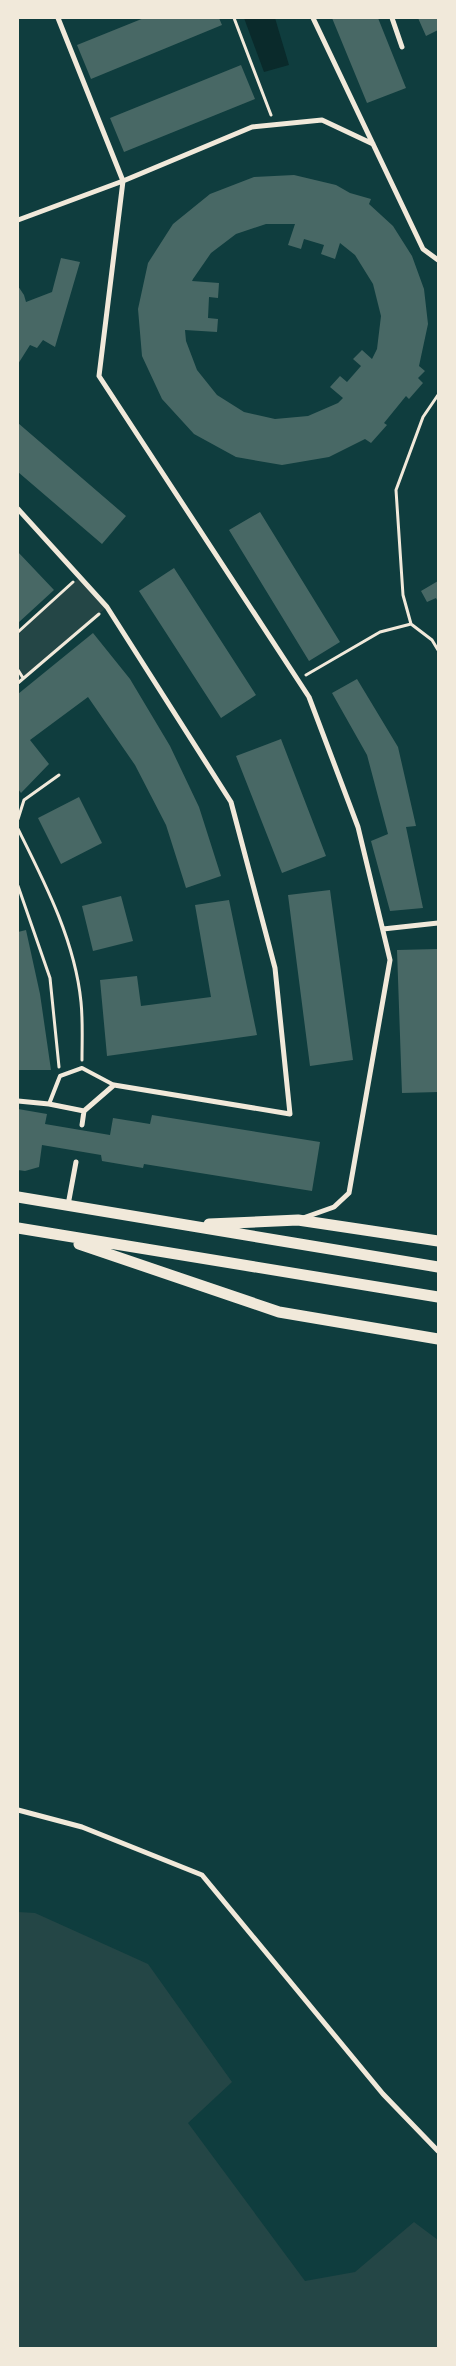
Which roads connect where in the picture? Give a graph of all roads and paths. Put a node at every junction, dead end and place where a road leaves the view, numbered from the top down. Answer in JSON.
{"nodes":[{"id":1,"x":58,"y":18,"type":"edge"},
{"id":2,"x":234,"y":18,"type":"edge"},
{"id":3,"x":313,"y":18,"type":"edge"},
{"id":4,"x":392,"y":18,"type":"edge"},
{"id":5,"x":402,"y":47,"type":"dead end"},
{"id":6,"x":274,"y":125,"type":"junction"},
{"id":7,"x":373,"y":144,"type":"junction"},
{"id":8,"x":122,"y":180,"type":"junction"},
{"id":9,"x":18,"y":220,"type":"edge"},
{"id":10,"x":438,"y":260,"type":"edge"},
{"id":11,"x":438,"y":395,"type":"edge"},
{"id":12,"x":18,"y":509,"type":"edge"},
{"id":13,"x":80,"y":577,"type":"junction"},
{"id":14,"x":107,"y":607,"type":"junction"},
{"id":15,"x":411,"y":624,"type":"junction"},
{"id":16,"x":18,"y":632,"type":"edge"},
{"id":17,"x":438,"y":650,"type":"edge"},
{"id":18,"x":18,"y":670,"type":"edge"},
{"id":19,"x":24,"y":678,"type":"junction"},
{"id":20,"x":298,"y":680,"type":"junction"},
{"id":21,"x":18,"y":682,"type":"edge"},
{"id":22,"x":59,"y":775,"type":"dead end"},
{"id":23,"x":18,"y":818,"type":"edge"},
{"id":24,"x":18,"y":829,"type":"edge"},
{"id":25,"x":18,"y":886,"type":"edge"},
{"id":26,"x":438,"y":923,"type":"edge"},
{"id":27,"x":382,"y":929,"type":"junction"},
{"id":28,"x":82,"y":1068,"type":"junction"},
{"id":29,"x":60,"y":1076,"type":"junction"},
{"id":30,"x":114,"y":1085,"type":"junction"},
{"id":31,"x":18,"y":1101,"type":"edge"},
{"id":32,"x":49,"y":1104,"type":"junction"},
{"id":33,"x":84,"y":1111,"type":"junction"},
{"id":34,"x":82,"y":1126,"type":"dead end"},
{"id":35,"x":76,"y":1162,"type":"dead end"},
{"id":36,"x":18,"y":1197,"type":"edge"},
{"id":37,"x":68,"y":1206,"type":"junction"},
{"id":38,"x":298,"y":1220,"type":"junction"},
{"id":39,"x":185,"y":1225,"type":"junction"},
{"id":40,"x":18,"y":1228,"type":"edge"},
{"id":41,"x":49,"y":1234,"type":"junction"},
{"id":42,"x":438,"y":1241,"type":"edge"},
{"id":43,"x":438,"y":1267,"type":"edge"},
{"id":44,"x":438,"y":1297,"type":"edge"},
{"id":45,"x":438,"y":1340,"type":"edge"},
{"id":46,"x":18,"y":1810,"type":"edge"},
{"id":47,"x":438,"y":2151,"type":"edge"}],
"edges":[{"from":1,"to":8,"type":"street"},
{"from":2,"to":6,"type":"path"},
{"from":3,"to":7,"type":"street"},
{"from":4,"to":5,"type":"street"},
{"from":6,"to":7,"type":"street"},
{"from":6,"to":8,"type":"street"},
{"from":7,"to":10,"type":"street"},
{"from":8,"to":9,"type":"street"},
{"from":8,"to":20,"type":"street"},
{"from":11,"to":15,"type":"path"},
{"from":12,"to":13,"type":"street"},
{"from":13,"to":14,"type":"street"},
{"from":13,"to":16,"type":"path"},
{"from":14,"to":19,"type":"path"},
{"from":14,"to":30,"type":"street"},
{"from":15,"to":17,"type":"path"},
{"from":15,"to":20,"type":"path"},
{"from":18,"to":19,"type":"path"},
{"from":19,"to":21,"type":"path"},
{"from":20,"to":27,"type":"street"},
{"from":22,"to":23,"type":"path"},
{"from":24,"to":28,"type":"path"},
{"from":25,"to":29,"type":"path"},
{"from":26,"to":27,"type":"street"},
{"from":27,"to":38,"type":"street"},
{"from":28,"to":29,"type":"lane"},
{"from":28,"to":30,"type":"lane"},
{"from":29,"to":32,"type":"lane"},
{"from":30,"to":33,"type":"street"},
{"from":31,"to":32,"type":"street"},
{"from":32,"to":33,"type":"street"},
{"from":33,"to":34,"type":"street"},
{"from":35,"to":37,"type":"street"},
{"from":36,"to":37,"type":"main road"},
{"from":37,"to":39,"type":"main road"},
{"from":38,"to":39,"type":"main road"},
{"from":38,"to":42,"type":"main road"},
{"from":39,"to":43,"type":"main road"},
{"from":40,"to":41,"type":"main road"},
{"from":41,"to":44,"type":"main road"},
{"from":41,"to":45,"type":"main road"},
{"from":46,"to":47,"type":"street"}]}
